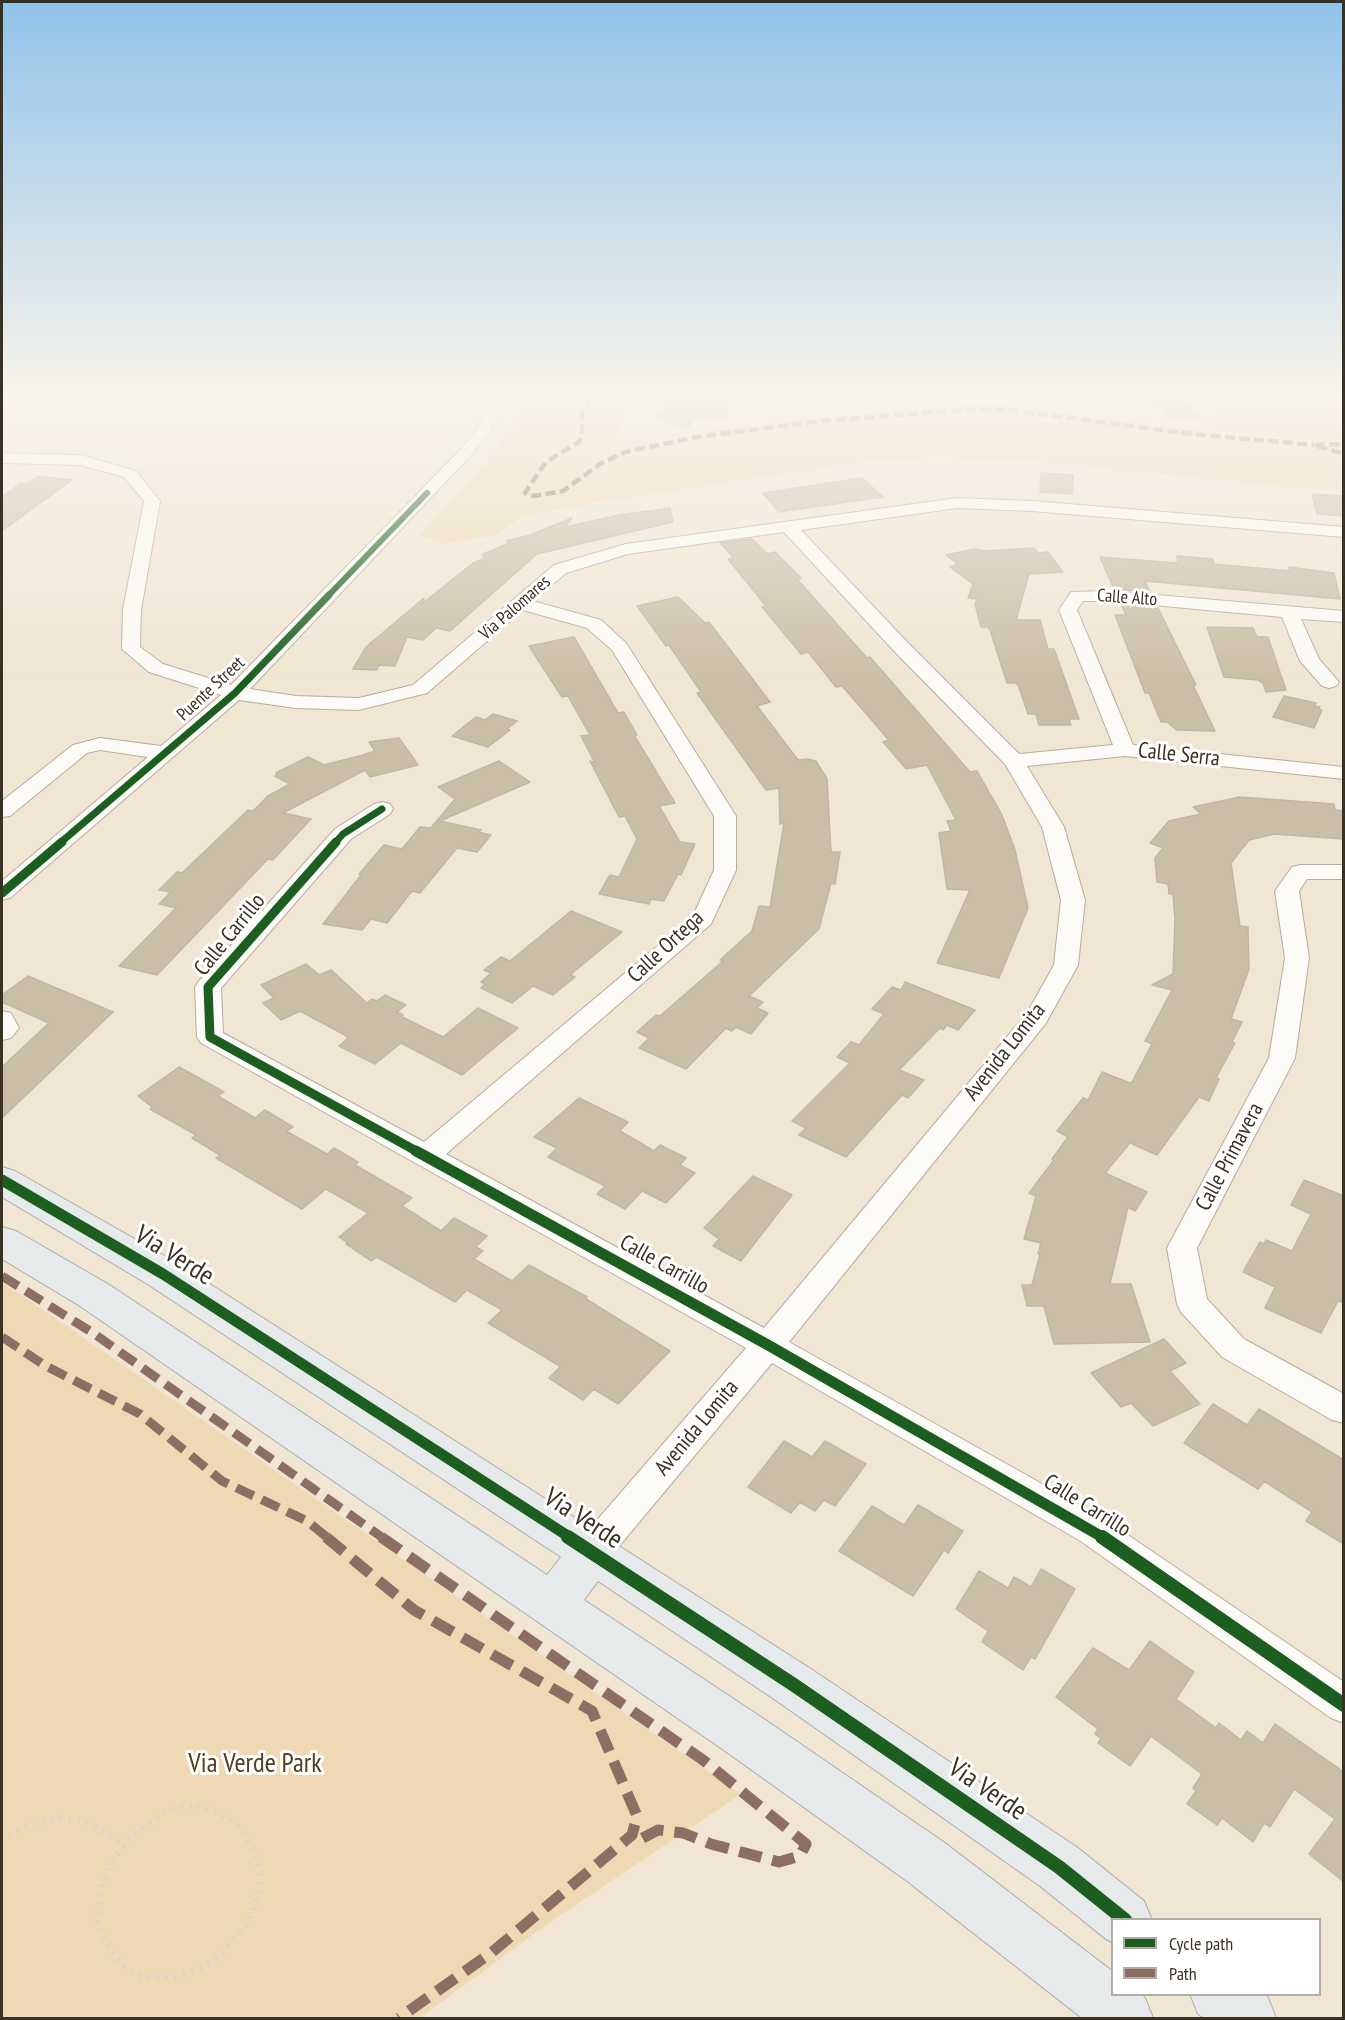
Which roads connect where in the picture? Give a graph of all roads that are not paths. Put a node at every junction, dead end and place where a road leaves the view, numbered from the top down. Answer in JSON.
{"nodes":[{"id":1,"x":145,"y":492,"type":"edge"},
{"id":2,"x":427,"y":492,"type":"edge"},
{"id":3,"x":789,"y":527,"type":"junction"},
{"id":4,"x":1344,"y":532,"type":"edge"},
{"id":5,"x":522,"y":604,"type":"junction"},
{"id":6,"x":1289,"y":612,"type":"junction"},
{"id":7,"x":1344,"y":617,"type":"edge"},
{"id":8,"x":1329,"y":682,"type":"dead end"},
{"id":9,"x":235,"y":693,"type":"junction"},
{"id":10,"x":1125,"y":750,"type":"junction"},
{"id":11,"x":165,"y":753,"type":"junction"},
{"id":12,"x":1014,"y":761,"type":"junction"},
{"id":13,"x":1344,"y":773,"type":"edge"},
{"id":14,"x":382,"y":809,"type":"dead end"},
{"id":15,"x":2,"y":811,"type":"edge"},
{"id":16,"x":2,"y":866,"type":"edge"},
{"id":17,"x":1344,"y":872,"type":"edge"},
{"id":18,"x":24,"y":873,"type":"junction"},
{"id":19,"x":2,"y":893,"type":"edge"},
{"id":20,"x":2,"y":1019,"type":"edge"},
{"id":21,"x":2,"y":1032,"type":"edge"},
{"id":22,"x":426,"y":1156,"type":"junction"},
{"id":23,"x":2,"y":1180,"type":"edge"},
{"id":24,"x":2,"y":1241,"type":"edge"},
{"id":25,"x":768,"y":1345,"type":"junction"},
{"id":26,"x":1344,"y":1410,"type":"edge"},
{"id":27,"x":592,"y":1552,"type":"junction"},
{"id":28,"x":553,"y":1604,"type":"junction"},
{"id":29,"x":1344,"y":1705,"type":"edge"},
{"id":30,"x":1123,"y":1918,"type":"edge"},
{"id":31,"x":1219,"y":1996,"type":"edge"},
{"id":32,"x":1125,"y":2019,"type":"edge"},
{"id":33,"x":1248,"y":2019,"type":"edge"}],
"edges":[{"from":1,"to":9,"type":"street","name":"Via Palomares"},
{"from":2,"to":9,"type":"street","name":"Puente Street"},
{"from":3,"to":4,"type":"street","name":"Via Palomares"},
{"from":3,"to":5,"type":"street","name":"Via Palomares"},
{"from":3,"to":12,"type":"street","name":"Avenida Lomita"},
{"from":5,"to":9,"type":"street","name":"Via Palomares"},
{"from":5,"to":22,"type":"street","name":"Calle Ortega"},
{"from":6,"to":7,"type":"street","name":"Calle Alto"},
{"from":6,"to":8,"type":"street"},
{"from":6,"to":10,"type":"street","name":"Calle Alto"},
{"from":9,"to":11,"type":"street","name":"Puente Street"},
{"from":10,"to":12,"type":"street","name":"Calle Serra"},
{"from":10,"to":13,"type":"street","name":"Calle Serra"},
{"from":11,"to":15,"type":"street"},
{"from":11,"to":18,"type":"street","name":"Puente Street"},
{"from":12,"to":25,"type":"street","name":"Avenida Lomita"},
{"from":14,"to":22,"type":"street","name":"Calle Carrillo"},
{"from":16,"to":18,"type":"street"},
{"from":17,"to":26,"type":"street","name":"Calle Primavera"},
{"from":18,"to":19,"type":"street","name":"Puente Street"},
{"from":20,"to":21,"type":"street"},
{"from":22,"to":25,"type":"street","name":"Calle Carrillo"},
{"from":23,"to":27,"type":"main road","name":"Via Verde"},
{"from":24,"to":28,"type":"main road"},
{"from":25,"to":27,"type":"street","name":"Avenida Lomita"},
{"from":25,"to":29,"type":"street","name":"Calle Carrillo"},
{"from":27,"to":28,"type":"main road"},
{"from":27,"to":30,"type":"main road","name":"Via Verde"},
{"from":28,"to":32,"type":"main road"},
{"from":31,"to":33,"type":"main road"}]}
